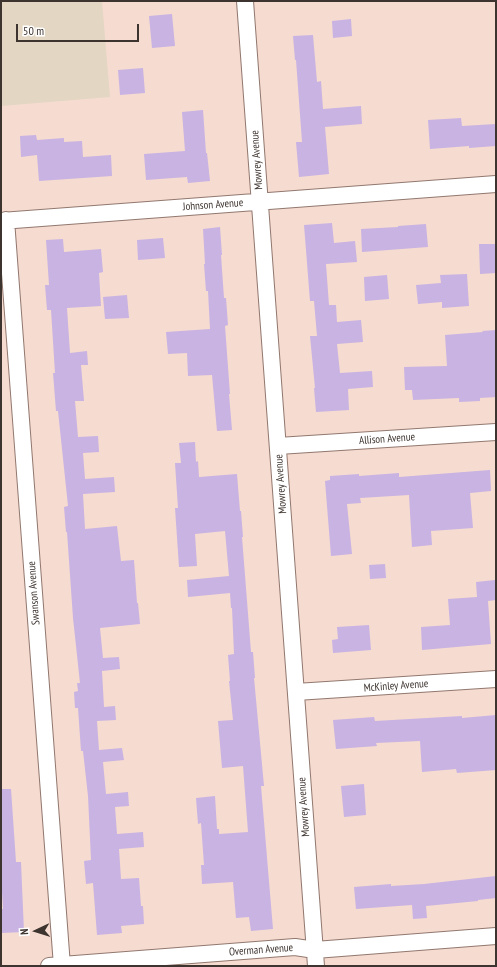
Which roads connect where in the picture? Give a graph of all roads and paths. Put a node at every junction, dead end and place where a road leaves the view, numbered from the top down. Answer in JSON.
{"nodes":[{"id":1,"x":245,"y":1,"type":"edge"},
{"id":2,"x":496,"y":184,"type":"edge"},
{"id":3,"x":260,"y":202,"type":"junction"},
{"id":4,"x":3,"y":220,"type":"edge"},
{"id":5,"x":496,"y":432,"type":"edge"},
{"id":6,"x":278,"y":446,"type":"junction"},
{"id":7,"x":496,"y":679,"type":"edge"},
{"id":8,"x":296,"y":692,"type":"junction"},
{"id":9,"x":496,"y":936,"type":"edge"},
{"id":10,"x":315,"y":950,"type":"junction"},
{"id":11,"x":58,"y":966,"type":"edge"},
{"id":12,"x":316,"y":966,"type":"edge"}],
"edges":[{"from":1,"to":3,"type":"street","name":"Mowrey Avenue"},
{"from":2,"to":3,"type":"street","name":"Johnson Avenue"},
{"from":3,"to":4,"type":"street","name":"Johnson Avenue"},
{"from":3,"to":6,"type":"street","name":"Mowrey Avenue"},
{"from":4,"to":11,"type":"street","name":"Swanson Avenue"},
{"from":5,"to":6,"type":"street","name":"Allison Avenue"},
{"from":6,"to":8,"type":"street","name":"Mowrey Avenue"},
{"from":7,"to":8,"type":"street","name":"McKinley Avenue"},
{"from":8,"to":10,"type":"street","name":"Mowrey Avenue"},
{"from":9,"to":10,"type":"street","name":"Overman Avenue"},
{"from":10,"to":11,"type":"street","name":"Overman Avenue"},
{"from":10,"to":12,"type":"street","name":"Mowrey Avenue"}]}
